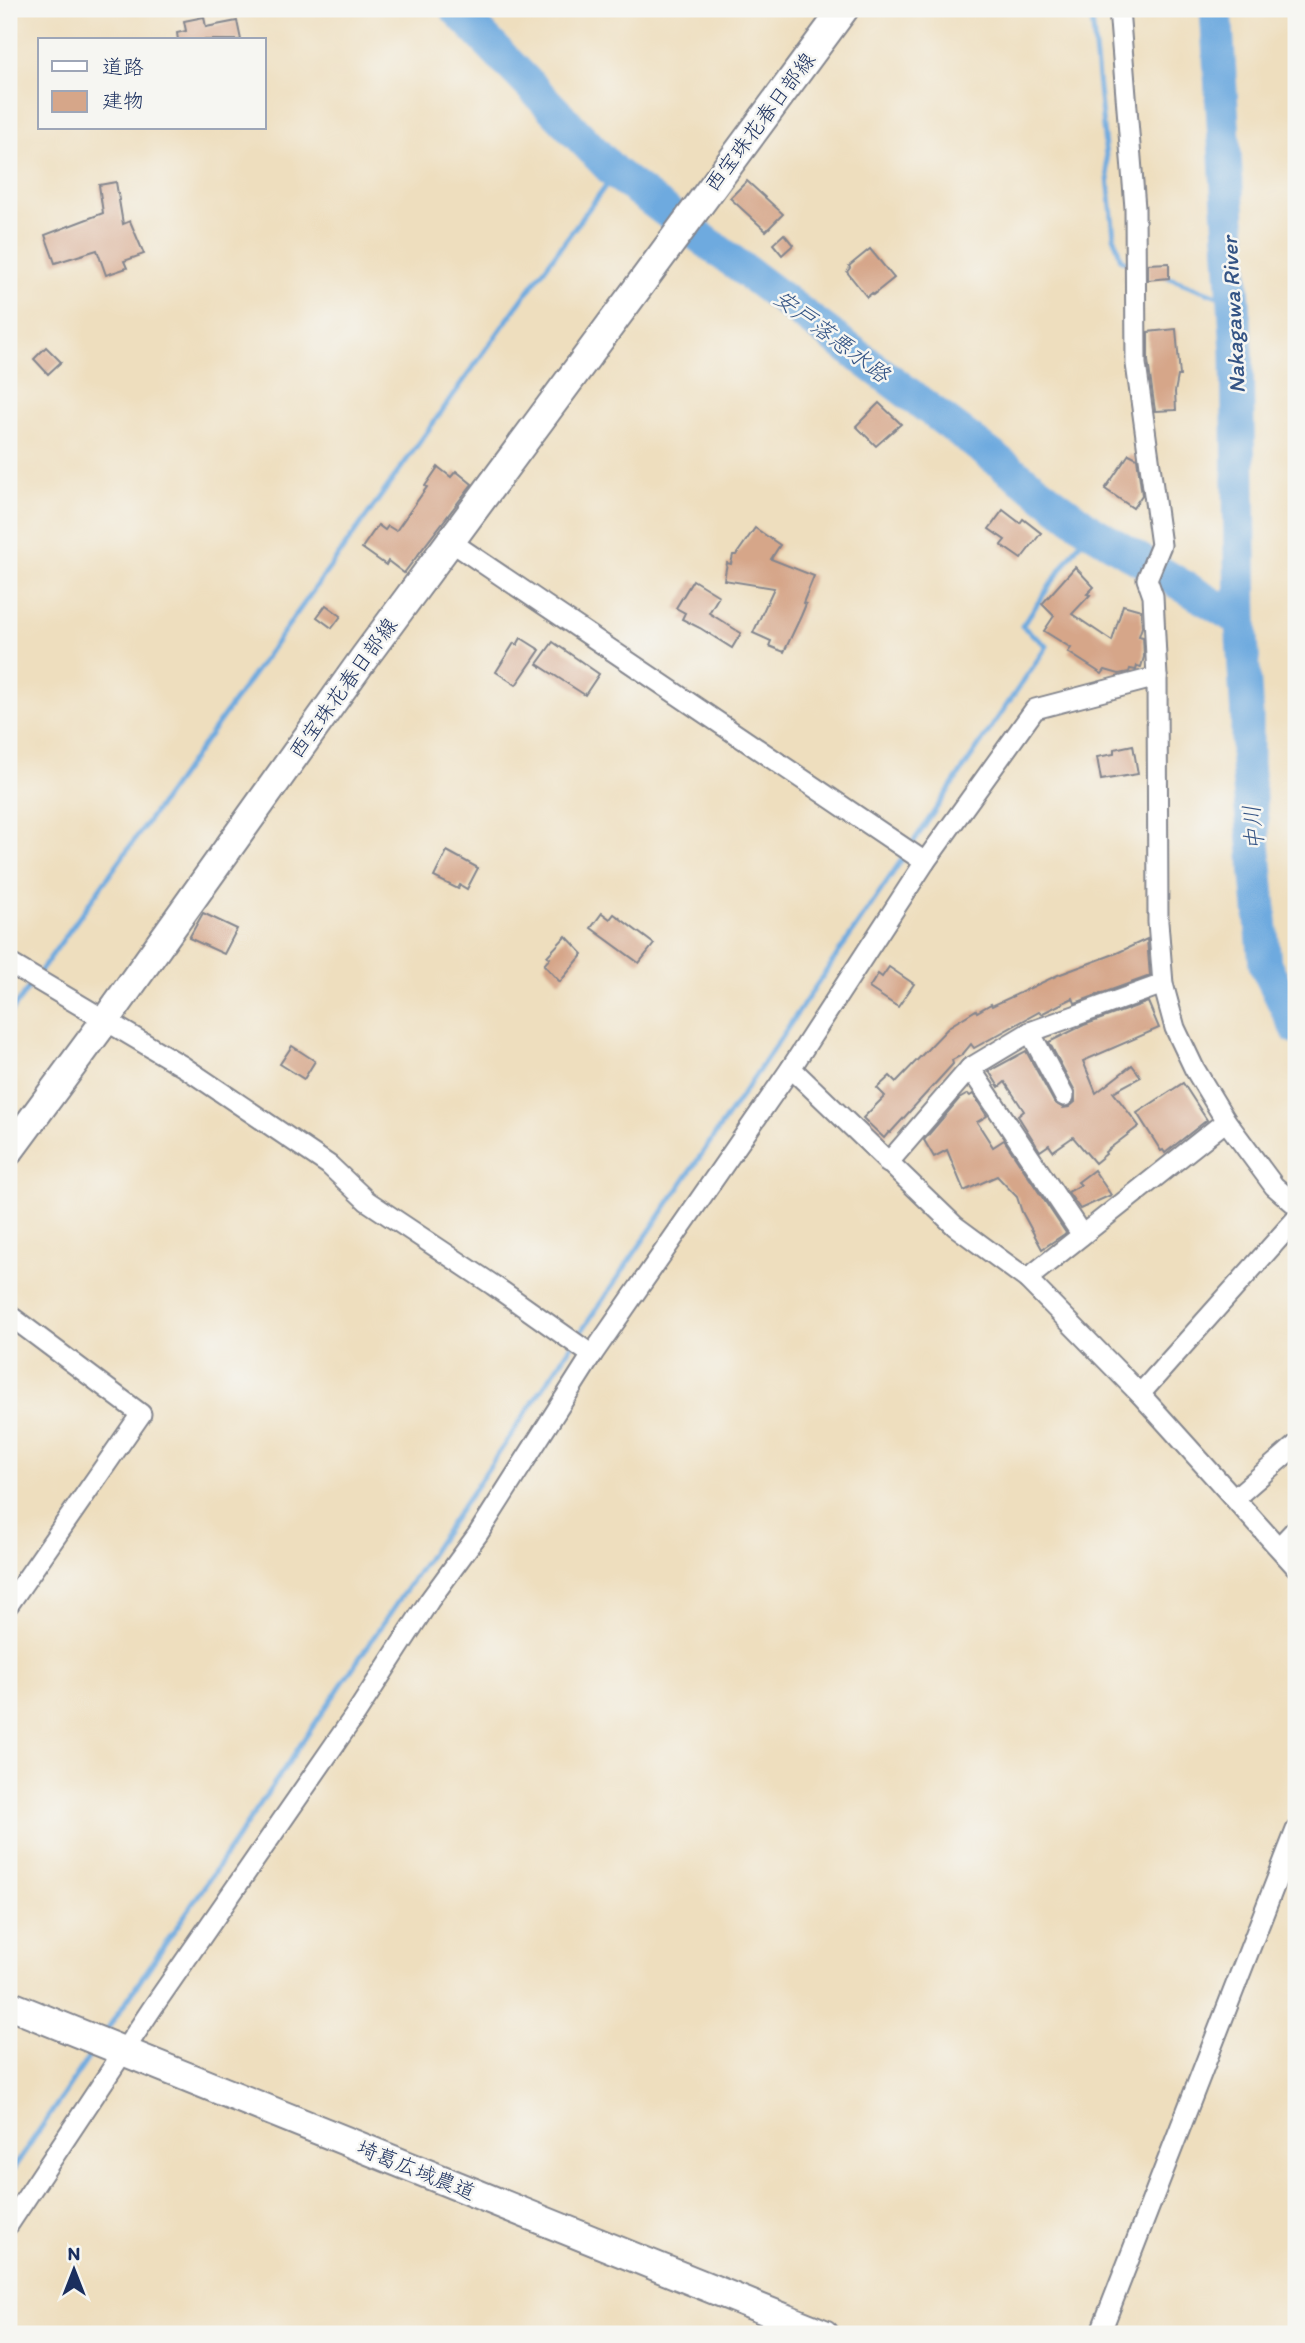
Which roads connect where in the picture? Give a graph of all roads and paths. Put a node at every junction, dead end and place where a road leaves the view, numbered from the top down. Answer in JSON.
{"nodes":[{"id":1,"x":844,"y":9,"type":"edge"},
{"id":2,"x":1119,"y":9,"type":"edge"},
{"id":3,"x":450,"y":541,"type":"junction"},
{"id":4,"x":1157,"y":677,"type":"junction"},
{"id":5,"x":925,"y":862,"type":"junction"},
{"id":6,"x":9,"y":963,"type":"edge"},
{"id":7,"x":1163,"y":984,"type":"junction"},
{"id":8,"x":105,"y":1021,"type":"junction"},
{"id":9,"x":1030,"y":1032,"type":"junction"},
{"id":10,"x":791,"y":1068,"type":"junction"},
{"id":11,"x":970,"y":1068,"type":"junction"},
{"id":12,"x":1064,"y":1096,"type":"dead end"},
{"id":13,"x":1226,"y":1121,"type":"junction"},
{"id":14,"x":9,"y":1151,"type":"edge"},
{"id":15,"x":888,"y":1163,"type":"junction"},
{"id":16,"x":1296,"y":1205,"type":"edge"},
{"id":17,"x":1296,"y":1219,"type":"edge"},
{"id":18,"x":1082,"y":1235,"type":"junction"},
{"id":19,"x":1027,"y":1279,"type":"junction"},
{"id":20,"x":9,"y":1315,"type":"edge"},
{"id":21,"x":592,"y":1355,"type":"junction"},
{"id":22,"x":1140,"y":1394,"type":"junction"},
{"id":23,"x":1296,"y":1445,"type":"edge"},
{"id":24,"x":1235,"y":1498,"type":"junction"},
{"id":25,"x":1296,"y":1529,"type":"edge"},
{"id":26,"x":1279,"y":1547,"type":"junction"},
{"id":27,"x":1296,"y":1567,"type":"edge"},
{"id":28,"x":9,"y":1604,"type":"edge"},
{"id":29,"x":1296,"y":1830,"type":"edge"},
{"id":30,"x":9,"y":2005,"type":"edge"},
{"id":31,"x":124,"y":2052,"type":"junction"},
{"id":32,"x":9,"y":2224,"type":"edge"},
{"id":33,"x":824,"y":2334,"type":"edge"},
{"id":34,"x":1100,"y":2334,"type":"edge"}],
"edges":[{"from":1,"to":3,"type":"main road","name":"西宝珠花春日部線"},
{"from":2,"to":4,"type":"street"},
{"from":3,"to":5,"type":"street"},
{"from":3,"to":8,"type":"main road","name":"西宝珠花春日部線"},
{"from":4,"to":5,"type":"street"},
{"from":4,"to":7,"type":"street"},
{"from":5,"to":10,"type":"street"},
{"from":6,"to":8,"type":"street"},
{"from":7,"to":9,"type":"street"},
{"from":7,"to":13,"type":"street"},
{"from":8,"to":14,"type":"main road","name":"西宝珠花春日部線"},
{"from":8,"to":21,"type":"street"},
{"from":9,"to":11,"type":"street"},
{"from":9,"to":12,"type":"street"},
{"from":10,"to":15,"type":"street"},
{"from":10,"to":21,"type":"street"},
{"from":11,"to":15,"type":"street"},
{"from":11,"to":18,"type":"street"},
{"from":13,"to":16,"type":"street"},
{"from":13,"to":18,"type":"street"},
{"from":15,"to":19,"type":"street"},
{"from":17,"to":22,"type":"street"},
{"from":18,"to":19,"type":"street"},
{"from":19,"to":22,"type":"street"},
{"from":20,"to":28,"type":"street"},
{"from":21,"to":31,"type":"street"},
{"from":22,"to":24,"type":"street"},
{"from":23,"to":24,"type":"street"},
{"from":24,"to":26,"type":"street"},
{"from":25,"to":26,"type":"street"},
{"from":26,"to":27,"type":"street"},
{"from":29,"to":34,"type":"street"},
{"from":30,"to":31,"type":"main road","name":"埼葛広域農道"},
{"from":31,"to":32,"type":"street"},
{"from":31,"to":33,"type":"main road","name":"埼葛広域農道"}]}
